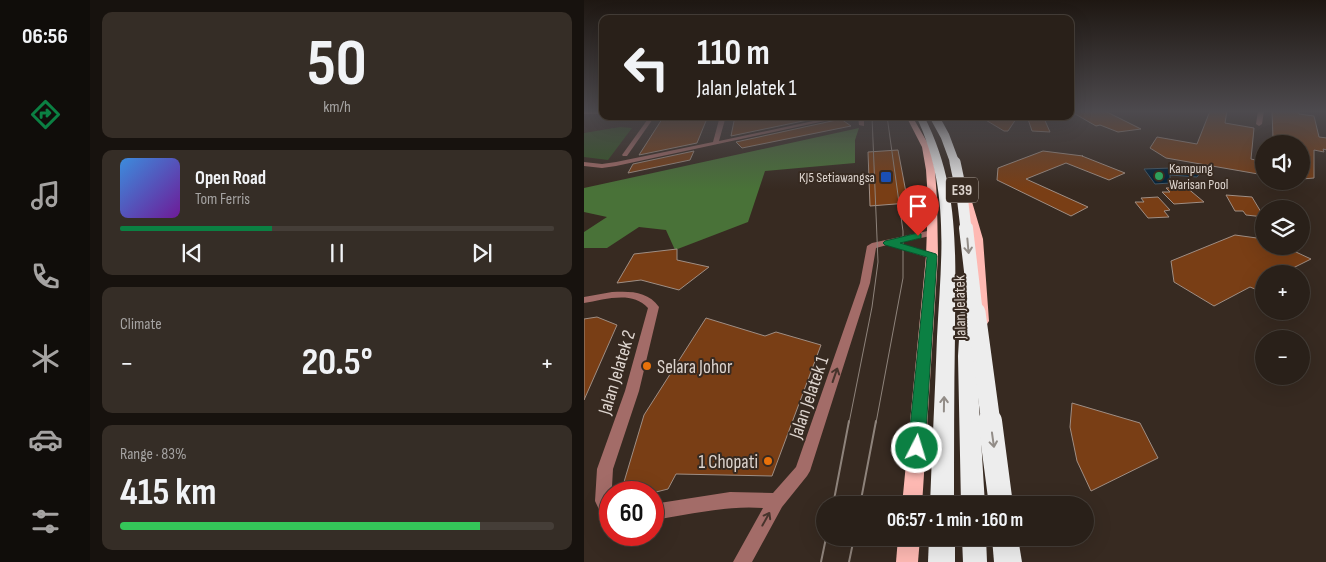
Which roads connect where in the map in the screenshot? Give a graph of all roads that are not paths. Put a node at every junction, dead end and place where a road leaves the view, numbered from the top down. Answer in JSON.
{"nodes":[{"id":1,"x":638,"y":137,"type":"edge"},
{"id":2,"x":717,"y":137,"type":"edge"},
{"id":3,"x":740,"y":137,"type":"edge"},
{"id":4,"x":921,"y":137,"type":"edge"},
{"id":5,"x":929,"y":137,"type":"edge"},
{"id":6,"x":943,"y":137,"type":"edge"},
{"id":7,"x":945,"y":137,"type":"edge"},
{"id":8,"x":716,"y":142,"type":"junction"},
{"id":9,"x":625,"y":155,"type":"dead end"},
{"id":10,"x":584,"y":164,"type":"edge"},
{"id":11,"x":932,"y":233,"type":"junction"},
{"id":12,"x":888,"y":243,"type":"junction"},
{"id":13,"x":932,"y":256,"type":"junction"},
{"id":14,"x":970,"y":270,"type":"junction"},
{"id":15,"x":584,"y":300,"type":"edge"},
{"id":16,"x":604,"y":481,"type":"edge"},
{"id":17,"x":913,"y":496,"type":"edge"},
{"id":18,"x":942,"y":496,"type":"edge"},
{"id":19,"x":974,"y":496,"type":"edge"},
{"id":20,"x":974,"y":496,"type":"edge"},
{"id":21,"x":1000,"y":496,"type":"edge"},
{"id":22,"x":776,"y":500,"type":"junction"},
{"id":23,"x":664,"y":510,"type":"edge"},
{"id":24,"x":908,"y":546,"type":"edge"},
{"id":25,"x":942,"y":546,"type":"edge"},
{"id":26,"x":974,"y":546,"type":"edge"},
{"id":27,"x":1006,"y":546,"type":"edge"},
{"id":28,"x":742,"y":562,"type":"edge"},
{"id":29,"x":907,"y":562,"type":"edge"},
{"id":30,"x":941,"y":562,"type":"edge"},
{"id":31,"x":974,"y":562,"type":"edge"},
{"id":32,"x":1008,"y":562,"type":"edge"}],
"edges":[{"from":1,"to":9,"type":"street"},
{"from":2,"to":8,"type":"street"},
{"from":3,"to":8,"type":"street"},
{"from":4,"to":11,"type":"main road","name":"Jalan Jelatek"},
{"from":18,"to":5,"type":"highway","number":"E39","one_way":true},
{"from":6,"to":19,"type":"main road","name":"Jalan Jelatek"},
{"from":7,"to":14,"type":"highway","number":"E39","one_way":true,"bridge":true},
{"from":8,"to":10,"type":"street"},
{"from":11,"to":12,"type":"street","name":"Jalan Jelatek 1"},
{"from":11,"to":13,"type":"main road","name":"Jalan Jelatek"},
{"from":12,"to":13,"type":"street"},
{"from":22,"to":12,"type":"street","name":"Jalan Jelatek 1","one_way":true},
{"from":13,"to":17,"type":"main road","name":"Jalan Jelatek"},
{"from":14,"to":20,"type":"highway","bridge":true},
{"from":14,"to":21,"type":"highway","one_way":true,"bridge":true},
{"from":15,"to":16,"type":"street","name":"Jalan Jelatek 2"},
{"from":22,"to":23,"type":"street"},
{"from":28,"to":22,"type":"street","name":"Jalan Jelatek 1","one_way":true},
{"from":24,"to":29,"type":"main road"},
{"from":25,"to":30,"type":"highway"},
{"from":26,"to":31,"type":"highway","bridge":true},
{"from":27,"to":32,"type":"highway"}]}
